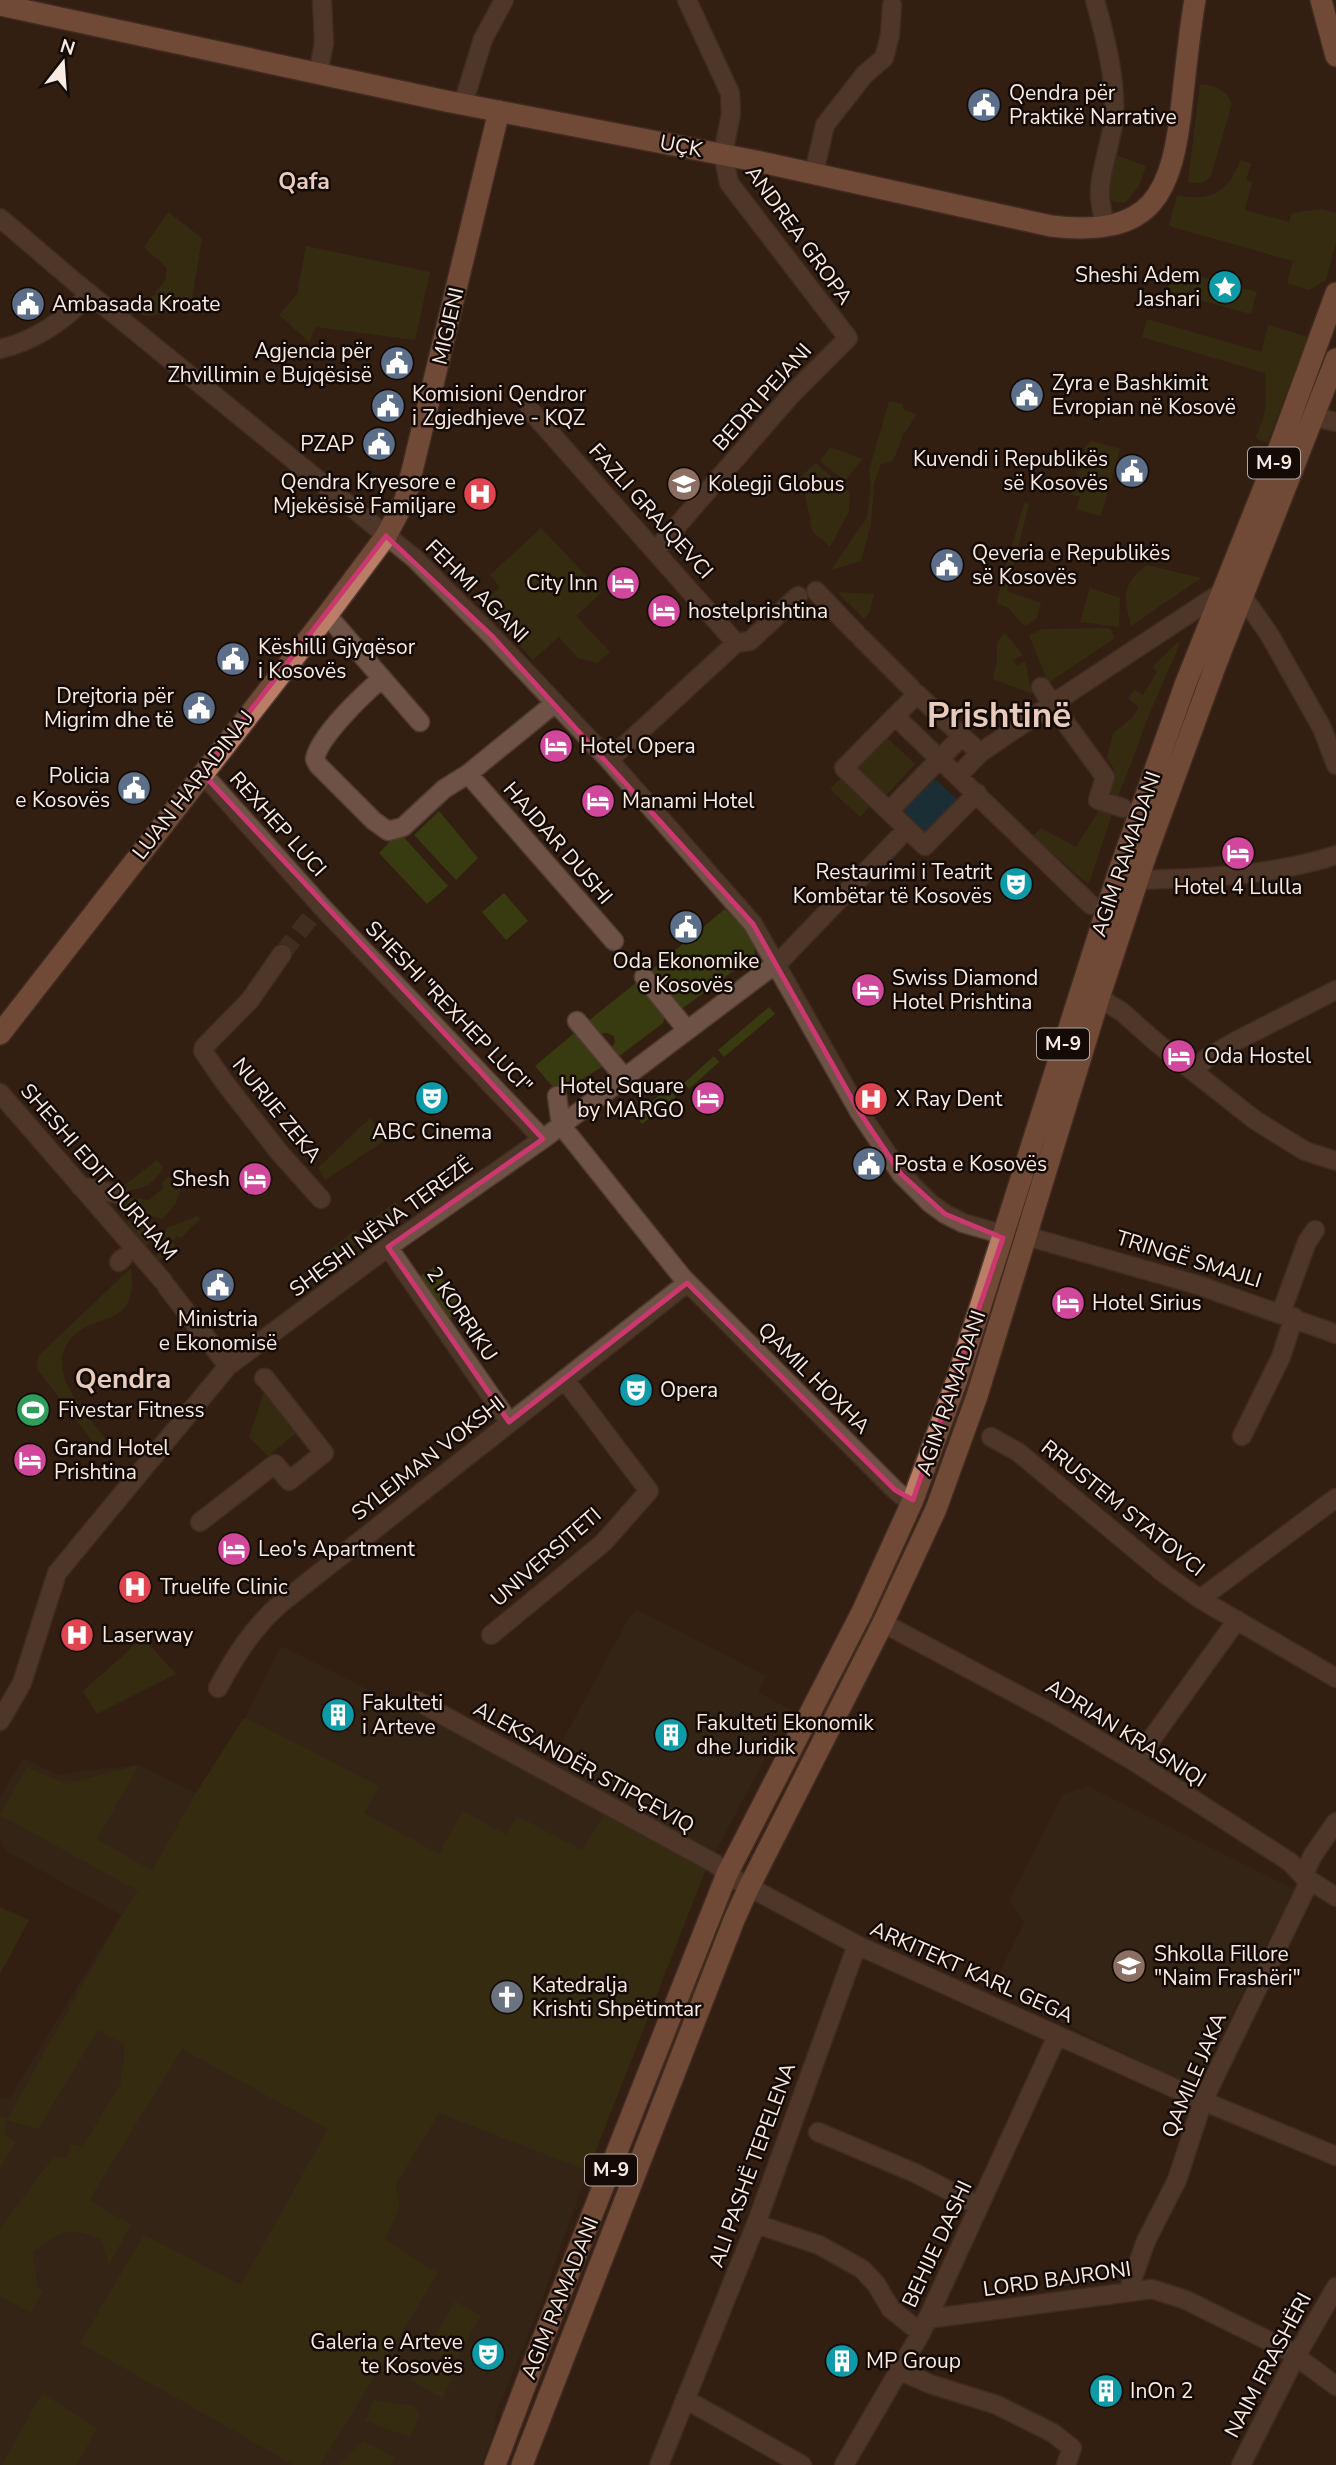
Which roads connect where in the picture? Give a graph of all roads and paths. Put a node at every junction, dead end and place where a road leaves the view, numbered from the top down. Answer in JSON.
{"nodes":[{"id":1,"x":322,"y":0,"type":"edge"},
{"id":2,"x":504,"y":0,"type":"edge"},
{"id":3,"x":687,"y":0,"type":"edge"},
{"id":4,"x":1095,"y":0,"type":"edge"},
{"id":5,"x":1195,"y":0,"type":"edge"},
{"id":6,"x":1321,"y":0,"type":"edge"},
{"id":7,"x":0,"y":5,"type":"edge"},
{"id":8,"x":892,"y":5,"type":"dead end"},
{"id":9,"x":1336,"y":56,"type":"edge"},
{"id":10,"x":318,"y":74,"type":"junction"},
{"id":11,"x":463,"y":104,"type":"junction"},
{"id":12,"x":499,"y":111,"type":"junction"},
{"id":13,"x":723,"y":155,"type":"junction"},
{"id":14,"x":814,"y":173,"type":"junction"},
{"id":15,"x":0,"y":218,"type":"edge"},
{"id":16,"x":1106,"y":227,"type":"junction"},
{"id":17,"x":1336,"y":293,"type":"edge"},
{"id":18,"x":90,"y":294,"type":"junction"},
{"id":19,"x":1329,"y":336,"type":"edge"},
{"id":20,"x":848,"y":338,"type":"joint"},
{"id":21,"x":0,"y":349,"type":"edge"},
{"id":22,"x":1336,"y":359,"type":"edge"},
{"id":23,"x":530,"y":410,"type":"dead end"},
{"id":24,"x":1314,"y":417,"type":"junction"},
{"id":25,"x":1336,"y":422,"type":"edge"},
{"id":26,"x":386,"y":536,"type":"junction"},
{"id":27,"x":656,"y":550,"type":"junction"},
{"id":28,"x":816,"y":592,"type":"dead end"},
{"id":29,"x":1232,"y":594,"type":"junction"},
{"id":30,"x":797,"y":596,"type":"dead end"},
{"id":31,"x":327,"y":615,"type":"junction"},
{"id":32,"x":736,"y":643,"type":"junction"},
{"id":33,"x":1207,"y":660,"type":"junction"},
{"id":34,"x":382,"y":678,"type":"junction"},
{"id":35,"x":1041,"y":687,"type":"dead end"},
{"id":36,"x":911,"y":688,"type":"dead end"},
{"id":37,"x":555,"y":703,"type":"junction"},
{"id":38,"x":1052,"y":704,"type":"junction"},
{"id":39,"x":895,"y":716,"type":"junction"},
{"id":40,"x":420,"y":722,"type":"dead end"},
{"id":41,"x":962,"y":736,"type":"junction"},
{"id":42,"x":979,"y":753,"type":"junction"},
{"id":43,"x":940,"y":758,"type":"junction"},
{"id":44,"x":609,"y":760,"type":"junction"},
{"id":45,"x":1336,"y":765,"type":"edge"},
{"id":46,"x":202,"y":773,"type":"junction"},
{"id":47,"x":468,"y":774,"type":"junction"},
{"id":48,"x":959,"y":775,"type":"junction"},
{"id":49,"x":977,"y":793,"type":"junction"},
{"id":50,"x":1123,"y":808,"type":"dead end"},
{"id":51,"x":889,"y":811,"type":"junction"},
{"id":52,"x":907,"y":829,"type":"junction"},
{"id":53,"x":1336,"y":855,"type":"edge"},
{"id":54,"x":1137,"y":880,"type":"junction"},
{"id":55,"x":1091,"y":905,"type":"dead end"},
{"id":56,"x":315,"y":912,"type":"joint"},
{"id":57,"x":614,"y":941,"type":"dead end"},
{"id":58,"x":282,"y":954,"type":"tunnel mouth"},
{"id":59,"x":775,"y":964,"type":"junction"},
{"id":60,"x":644,"y":976,"type":"dead end"},
{"id":61,"x":1336,"y":990,"type":"edge"},
{"id":62,"x":1099,"y":999,"type":"junction"},
{"id":63,"x":578,"y":1021,"type":"dead end"},
{"id":64,"x":687,"y":1030,"type":"junction"},
{"id":65,"x":0,"y":1034,"type":"edge"},
{"id":66,"x":1193,"y":1071,"type":"junction"},
{"id":67,"x":624,"y":1077,"type":"junction"},
{"id":68,"x":0,"y":1093,"type":"edge"},
{"id":69,"x":557,"y":1096,"type":"dead end"},
{"id":70,"x":561,"y":1125,"type":"junction"},
{"id":71,"x":543,"y":1139,"type":"junction"},
{"id":72,"x":1336,"y":1161,"type":"edge"},
{"id":73,"x":80,"y":1186,"type":"junction"},
{"id":74,"x":117,"y":1194,"type":"dead end"},
{"id":75,"x":321,"y":1199,"type":"dead end"},
{"id":76,"x":98,"y":1207,"type":"junction"},
{"id":77,"x":122,"y":1216,"type":"dead end"},
{"id":78,"x":1315,"y":1230,"type":"dead end"},
{"id":79,"x":1026,"y":1236,"type":"junction"},
{"id":80,"x":1003,"y":1238,"type":"junction"},
{"id":81,"x":388,"y":1247,"type":"junction"},
{"id":82,"x":687,"y":1283,"type":"junction"},
{"id":83,"x":1287,"y":1315,"type":"junction"},
{"id":84,"x":1336,"y":1334,"type":"edge"},
{"id":85,"x":228,"y":1366,"type":"junction"},
{"id":86,"x":264,"y":1378,"type":"dead end"},
{"id":87,"x":565,"y":1380,"type":"junction"},
{"id":88,"x":509,"y":1422,"type":"junction"},
{"id":89,"x":1242,"y":1436,"type":"dead end"},
{"id":90,"x":991,"y":1437,"type":"dead end"},
{"id":91,"x":1336,"y":1498,"type":"edge"},
{"id":92,"x":913,"y":1500,"type":"junction"},
{"id":93,"x":200,"y":1521,"type":"dead end"},
{"id":94,"x":1200,"y":1599,"type":"junction"},
{"id":95,"x":1237,"y":1620,"type":"junction"},
{"id":96,"x":883,"y":1623,"type":"junction"},
{"id":97,"x":491,"y":1635,"type":"dead end"},
{"id":98,"x":1336,"y":1678,"type":"edge"},
{"id":99,"x":218,"y":1688,"type":"dead end"},
{"id":100,"x":417,"y":1701,"type":"dead end"},
{"id":101,"x":0,"y":1721,"type":"edge"},
{"id":102,"x":1135,"y":1762,"type":"junction"},
{"id":103,"x":1336,"y":1822,"type":"edge"},
{"id":104,"x":727,"y":1874,"type":"junction"},
{"id":105,"x":1307,"y":1878,"type":"junction"},
{"id":106,"x":749,"y":1887,"type":"junction"},
{"id":107,"x":1336,"y":1897,"type":"edge"},
{"id":108,"x":857,"y":1945,"type":"junction"},
{"id":109,"x":1057,"y":2036,"type":"junction"},
{"id":110,"x":1203,"y":2101,"type":"junction"},
{"id":111,"x":818,"y":2132,"type":"dead end"},
{"id":112,"x":1336,"y":2156,"type":"edge"},
{"id":113,"x":979,"y":2206,"type":"junction"},
{"id":114,"x":756,"y":2224,"type":"junction"},
{"id":115,"x":1336,"y":2287,"type":"edge"},
{"id":116,"x":1128,"y":2291,"type":"junction"},
{"id":117,"x":924,"y":2326,"type":"junction"},
{"id":118,"x":1296,"y":2358,"type":"junction"},
{"id":119,"x":898,"y":2370,"type":"junction"},
{"id":120,"x":1336,"y":2386,"type":"edge"},
{"id":121,"x":685,"y":2399,"type":"junction"},
{"id":122,"x":1069,"y":2457,"type":"edge"},
{"id":123,"x":495,"y":2465,"type":"edge"},
{"id":124,"x":522,"y":2465,"type":"edge"},
{"id":125,"x":659,"y":2465,"type":"edge"},
{"id":126,"x":802,"y":2465,"type":"edge"},
{"id":127,"x":844,"y":2465,"type":"edge"},
{"id":128,"x":1241,"y":2465,"type":"edge"}],
"edges":[{"from":1,"to":10,"type":"street"},
{"from":2,"to":11,"type":"street"},
{"from":3,"to":13,"type":"street"},
{"from":4,"to":16,"type":"street"},
{"from":5,"to":16,"type":"main road","name":"UÇK"},
{"from":6,"to":9,"type":"main road"},
{"from":7,"to":10,"type":"main road","name":"UÇK"},
{"from":8,"to":14,"type":"street"},
{"from":10,"to":11,"type":"main road","name":"UÇK"},
{"from":11,"to":12,"type":"main road","name":"UÇK"},
{"from":12,"to":13,"type":"main road","name":"UÇK"},
{"from":12,"to":26,"type":"main road","name":"MIGJENI"},
{"from":13,"to":14,"type":"main road","name":"UÇK"},
{"from":13,"to":20,"type":"street","name":"ANDREA GROPA"},
{"from":14,"to":16,"type":"main road","name":"UÇK"},
{"from":15,"to":18,"type":"street","name":"FEHMI AGANI"},
{"from":17,"to":19,"type":"main road","name":"AGIM RAMADANI","number":"M-9"},
{"from":18,"to":21,"type":"street"},
{"from":18,"to":26,"type":"street","name":"FEHMI AGANI"},
{"from":19,"to":29,"type":"main road","name":"AGIM RAMADANI","number":"M-9"},
{"from":20,"to":27,"type":"street","name":"BEDRI PEJANI"},
{"from":22,"to":24,"type":"main road","name":"AGIM RAMADANI","number":"M-9"},
{"from":23,"to":27,"type":"street","name":"FAZLI GRAJQEVCI"},
{"from":24,"to":25,"type":"street"},
{"from":24,"to":29,"type":"main road","name":"AGIM RAMADANI","number":"M-9"},
{"from":26,"to":31,"type":"main road","name":"LUAN HARADINAJ"},
{"from":26,"to":37,"type":"street","name":"FEHMI AGANI"},
{"from":27,"to":32,"type":"street","name":"FAZLI GRAJQEVCI"},
{"from":28,"to":36,"type":"street"},
{"from":29,"to":33,"type":"main road","name":"AGIM RAMADANI","number":"M-9"},
{"from":29,"to":38,"type":"street"},
{"from":29,"to":45,"type":"street"},
{"from":30,"to":32,"type":"street"},
{"from":31,"to":34,"type":"street"},
{"from":31,"to":46,"type":"main road","name":"LUAN HARADINAJ"},
{"from":32,"to":44,"type":"street"},
{"from":33,"to":54,"type":"main road","name":"AGIM RAMADANI","number":"M-9"},
{"from":33,"to":80,"type":"main road","name":"AGIM RAMADANI","number":"M-9"},
{"from":34,"to":40,"type":"street"},
{"from":34,"to":47,"type":"street"},
{"from":35,"to":38,"type":"street"},
{"from":37,"to":44,"type":"street","name":"FEHMI AGANI"},
{"from":37,"to":47,"type":"street"},
{"from":38,"to":42,"type":"street"},
{"from":38,"to":50,"type":"street"},
{"from":39,"to":41,"type":"street"},
{"from":39,"to":43,"type":"street"},
{"from":39,"to":51,"type":"street"},
{"from":41,"to":42,"type":"street"},
{"from":41,"to":43,"type":"street"},
{"from":42,"to":48,"type":"street"},
{"from":43,"to":48,"type":"street"},
{"from":43,"to":51,"type":"street"},
{"from":44,"to":59,"type":"street","name":"FEHMI AGANI"},
{"from":46,"to":56,"type":"street","name":"REXHEP LUCI"},
{"from":46,"to":65,"type":"main road","name":"LUAN HARADINAJ"},
{"from":47,"to":57,"type":"street","name":"HAJDAR DUSHI"},
{"from":48,"to":49,"type":"street"},
{"from":49,"to":52,"type":"street"},
{"from":49,"to":55,"type":"street"},
{"from":51,"to":52,"type":"street"},
{"from":52,"to":59,"type":"street","name":"SHESHI NËNA TEREZË"},
{"from":53,"to":54,"type":"street"},
{"from":54,"to":62,"type":"main road","name":"AGIM RAMADANI","number":"M-9"},
{"from":56,"to":71,"type":"street","name":"SHESHI \"REXHEP LUCI\""},
{"from":58,"to":75,"type":"street","name":"NURIJE ZEKA"},
{"from":59,"to":64,"type":"street","name":"SHESHI NËNA TEREZË"},
{"from":59,"to":80,"type":"street"},
{"from":60,"to":64,"type":"street"},
{"from":61,"to":66,"type":"street"},
{"from":62,"to":66,"type":"street"},
{"from":62,"to":79,"type":"main road","name":"AGIM RAMADANI","number":"M-9"},
{"from":63,"to":67,"type":"street"},
{"from":64,"to":67,"type":"street","name":"SHESHI NËNA TEREZË"},
{"from":66,"to":72,"type":"street"},
{"from":67,"to":70,"type":"street","name":"SHESHI NËNA TEREZË"},
{"from":68,"to":73,"type":"street","name":"SHESHI EDIT DURHAM"},
{"from":69,"to":70,"type":"street"},
{"from":70,"to":71,"type":"street","name":"SHESHI NËNA TEREZË"},
{"from":70,"to":82,"type":"street","name":"QAMIL HOXHA"},
{"from":71,"to":81,"type":"street","name":"SHESHI NËNA TEREZË"},
{"from":73,"to":74,"type":"street"},
{"from":73,"to":76,"type":"street","name":"SHESHI EDIT DURHAM"},
{"from":76,"to":77,"type":"street"},
{"from":76,"to":85,"type":"street","name":"SHESHI EDIT DURHAM"},
{"from":78,"to":83,"type":"street"},
{"from":79,"to":83,"type":"street","name":"TRINGË SMAJLI"},
{"from":79,"to":96,"type":"main road","name":"AGIM RAMADANI","number":"M-9"},
{"from":80,"to":92,"type":"main road","name":"AGIM RAMADANI","number":"M-9"},
{"from":81,"to":85,"type":"street","name":"SHESHI NËNA TEREZË"},
{"from":81,"to":88,"type":"street","name":"2 KORRIKU"},
{"from":82,"to":87,"type":"street","name":"SYLEJMAN VOKSHI"},
{"from":82,"to":92,"type":"street","name":"QAMIL HOXHA"},
{"from":83,"to":84,"type":"street","name":"TRINGË SMAJLI"},
{"from":83,"to":89,"type":"street"},
{"from":85,"to":101,"type":"street","name":"SHESHI NËNA TEREZË"},
{"from":86,"to":93,"type":"street"},
{"from":87,"to":88,"type":"street","name":"SYLEJMAN VOKSHI"},
{"from":87,"to":97,"type":"street","name":"UNIVERSITETI"},
{"from":88,"to":99,"type":"street","name":"SYLEJMAN VOKSHI"},
{"from":90,"to":94,"type":"street","name":"RRUSTEM STATOVCI"},
{"from":91,"to":94,"type":"street"},
{"from":92,"to":104,"type":"main road","name":"AGIM RAMADANI","number":"M-9"},
{"from":94,"to":95,"type":"street","name":"RRUSTEM STATOVCI"},
{"from":95,"to":98,"type":"street","name":"RRUSTEM STATOVCI"},
{"from":95,"to":102,"type":"street"},
{"from":96,"to":102,"type":"street","name":"ADRIAN KRASNIQI"},
{"from":96,"to":106,"type":"main road","name":"AGIM RAMADANI","number":"M-9"},
{"from":100,"to":104,"type":"street","name":"ALEKSANDËR STIPÇEVIQ"},
{"from":102,"to":105,"type":"street","name":"ADRIAN KRASNIQI"},
{"from":103,"to":105,"type":"street","name":"QAMILE JAKA"},
{"from":104,"to":106,"type":"street","name":"ARKITEKT KARL GEGA"},
{"from":104,"to":123,"type":"main road","name":"AGIM RAMADANI","number":"M-9"},
{"from":105,"to":107,"type":"street","name":"ADRIAN KRASNIQI"},
{"from":105,"to":110,"type":"street","name":"QAMILE JAKA"},
{"from":106,"to":108,"type":"street","name":"ARKITEKT KARL GEGA"},
{"from":106,"to":124,"type":"main road","name":"AGIM RAMADANI","number":"M-9"},
{"from":108,"to":109,"type":"street","name":"ARKITEKT KARL GEGA"},
{"from":108,"to":114,"type":"street","name":"ALI PASHË TEPELENA"},
{"from":109,"to":110,"type":"street","name":"ARKITEKT KARL GEGA"},
{"from":109,"to":113,"type":"street","name":"BEHIJE DASHI"},
{"from":110,"to":112,"type":"street","name":"ARKITEKT KARL GEGA"},
{"from":110,"to":116,"type":"street","name":"QAMILE JAKA"},
{"from":111,"to":113,"type":"street"},
{"from":113,"to":117,"type":"street","name":"BEHIJE DASHI"},
{"from":114,"to":117,"type":"street"},
{"from":114,"to":121,"type":"street","name":"ALI PASHË TEPELENA"},
{"from":115,"to":118,"type":"street","name":"NAIM FRASHËRI"},
{"from":116,"to":117,"type":"street","name":"LORD BAJRONI"},
{"from":116,"to":118,"type":"street","name":"LORD BAJRONI"},
{"from":117,"to":119,"type":"street","name":"BEHIJE DASHI"},
{"from":118,"to":120,"type":"street","name":"LORD BAJRONI"},
{"from":118,"to":128,"type":"street","name":"NAIM FRASHËRI"},
{"from":119,"to":122,"type":"street"},
{"from":119,"to":127,"type":"street","name":"BEHIJE DASHI"},
{"from":121,"to":125,"type":"street","name":"ALI PASHË TEPELENA"},
{"from":121,"to":126,"type":"street"}]}
